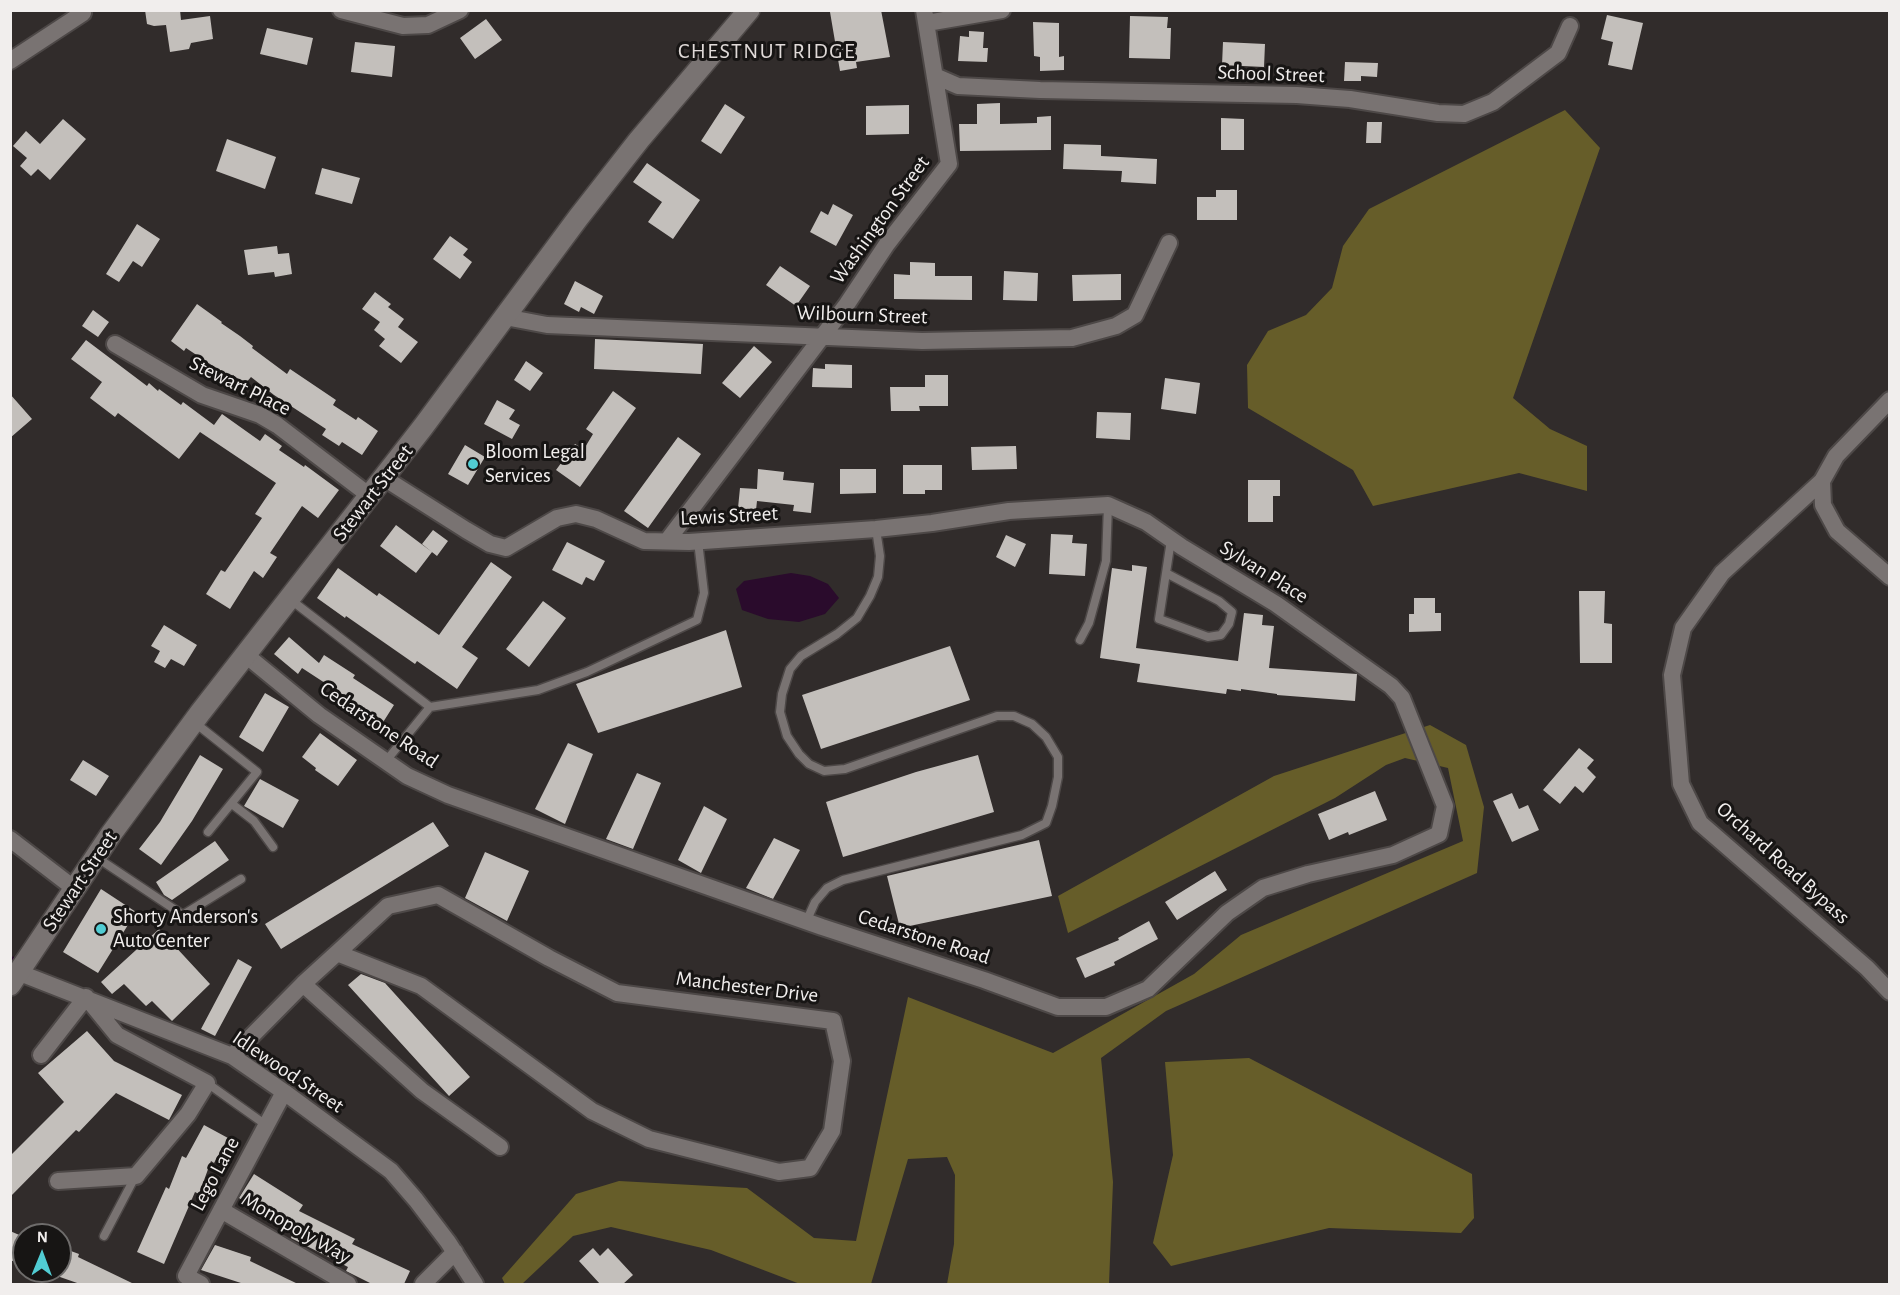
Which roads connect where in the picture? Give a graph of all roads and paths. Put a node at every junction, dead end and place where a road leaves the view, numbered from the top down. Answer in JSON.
{"nodes":[{"id":1,"x":340,"y":10,"type":"edge"},
{"id":2,"x":460,"y":10,"type":"edge"},
{"id":3,"x":1002,"y":10,"type":"edge"},
{"id":4,"x":749,"y":11,"type":"edge"},
{"id":5,"x":83,"y":13,"type":"dead end"},
{"id":6,"x":926,"y":17,"type":"edge"},
{"id":7,"x":1570,"y":27,"type":"dead end"},
{"id":8,"x":10,"y":62,"type":"edge"},
{"id":9,"x":935,"y":76,"type":"junction"},
{"id":10,"x":1169,"y":243,"type":"dead end"},
{"id":11,"x":504,"y":318,"type":"junction"},
{"id":12,"x":822,"y":336,"type":"junction"},
{"id":13,"x":115,"y":344,"type":"dead end"},
{"id":14,"x":1890,"y":400,"type":"edge"},
{"id":15,"x":384,"y":478,"type":"junction"},
{"id":16,"x":1822,"y":481,"type":"junction"},
{"id":17,"x":370,"y":496,"type":"junction"},
{"id":18,"x":1108,"y":505,"type":"junction"},
{"id":19,"x":876,"y":529,"type":"junction"},
{"id":20,"x":1172,"y":539,"type":"junction"},
{"id":21,"x":667,"y":541,"type":"junction"},
{"id":22,"x":698,"y":541,"type":"junction"},
{"id":23,"x":1166,"y":573,"type":"junction"},
{"id":24,"x":1890,"y":577,"type":"edge"},
{"id":25,"x":290,"y":599,"type":"junction"},
{"id":26,"x":1080,"y":640,"type":"dead end"},
{"id":27,"x":247,"y":656,"type":"junction"},
{"id":28,"x":1391,"y":686,"type":"joint"},
{"id":29,"x":430,"y":707,"type":"junction"},
{"id":30,"x":194,"y":722,"type":"junction"},
{"id":31,"x":386,"y":762,"type":"junction"},
{"id":32,"x":232,"y":804,"type":"junction"},
{"id":33,"x":208,"y":832,"type":"dead end"},
{"id":34,"x":10,"y":839,"type":"edge"},
{"id":35,"x":273,"y":847,"type":"dead end"},
{"id":36,"x":96,"y":857,"type":"junction"},
{"id":37,"x":241,"y":879,"type":"dead end"},
{"id":38,"x":75,"y":889,"type":"junction"},
{"id":39,"x":806,"y":922,"type":"junction"},
{"id":40,"x":337,"y":953,"type":"junction"},
{"id":41,"x":15,"y":979,"type":"edge"},
{"id":42,"x":303,"y":984,"type":"junction"},
{"id":43,"x":1890,"y":992,"type":"edge"},
{"id":44,"x":86,"y":997,"type":"junction"},
{"id":45,"x":41,"y":1055,"type":"dead end"},
{"id":46,"x":232,"y":1056,"type":"junction"},
{"id":47,"x":207,"y":1083,"type":"junction"},
{"id":48,"x":284,"y":1092,"type":"junction"},
{"id":49,"x":266,"y":1125,"type":"junction"},
{"id":50,"x":500,"y":1147,"type":"dead end"},
{"id":51,"x":136,"y":1176,"type":"junction"},
{"id":52,"x":58,"y":1181,"type":"dead end"},
{"id":53,"x":221,"y":1210,"type":"junction"},
{"id":54,"x":104,"y":1236,"type":"dead end"},
{"id":55,"x":454,"y":1252,"type":"junction"},
{"id":56,"x":201,"y":1284,"type":"edge"},
{"id":57,"x":348,"y":1284,"type":"edge"},
{"id":58,"x":423,"y":1284,"type":"edge"},
{"id":59,"x":475,"y":1284,"type":"edge"}],
"edges":[{"from":1,"to":2,"type":"street"},
{"from":3,"to":6,"type":"street"},
{"from":4,"to":11,"type":"street","name":"Stewart Street"},
{"from":5,"to":8,"type":"street"},
{"from":6,"to":9,"type":"street","name":"Washington Street"},
{"from":7,"to":9,"type":"street","name":"School Street"},
{"from":9,"to":12,"type":"street","name":"Washington Street"},
{"from":10,"to":12,"type":"street","name":"Wilbourn Street"},
{"from":11,"to":12,"type":"street","name":"Wilbourn Street"},
{"from":11,"to":15,"type":"street","name":"Stewart Street"},
{"from":12,"to":21,"type":"street","name":"Washington Street"},
{"from":13,"to":17,"type":"street","name":"Stewart Place"},
{"from":14,"to":16,"type":"street","name":"Orchard Road Bypass"},
{"from":15,"to":17,"type":"street","name":"Stewart Street"},
{"from":15,"to":21,"type":"street","name":"Lewis Street"},
{"from":16,"to":24,"type":"street"},
{"from":16,"to":43,"type":"street","name":"Orchard Road Bypass"},
{"from":17,"to":25,"type":"street","name":"Stewart Street"},
{"from":18,"to":19,"type":"street","name":"Lewis Street"},
{"from":18,"to":20,"type":"street","name":"Sylvan Place"},
{"from":18,"to":26,"type":"lane"},
{"from":19,"to":22,"type":"street","name":"Lewis Street"},
{"from":19,"to":39,"type":"lane"},
{"from":20,"to":23,"type":"lane"},
{"from":20,"to":28,"type":"street","name":"Sylvan Place"},
{"from":21,"to":22,"type":"street","name":"Lewis Street"},
{"from":22,"to":29,"type":"lane"},
{"from":23,"to":23,"type":"lane"},
{"from":25,"to":27,"type":"street","name":"Stewart Street"},
{"from":25,"to":29,"type":"lane"},
{"from":27,"to":30,"type":"street","name":"Stewart Street"},
{"from":27,"to":31,"type":"street","name":"Cedarstone Road"},
{"from":28,"to":39,"type":"street","name":"Cedarstone Road"},
{"from":29,"to":31,"type":"lane"},
{"from":30,"to":32,"type":"lane"},
{"from":30,"to":36,"type":"street","name":"Stewart Street"},
{"from":31,"to":39,"type":"street","name":"Cedarstone Road"},
{"from":32,"to":33,"type":"lane"},
{"from":32,"to":35,"type":"lane"},
{"from":34,"to":38,"type":"street"},
{"from":36,"to":37,"type":"lane"},
{"from":36,"to":38,"type":"street","name":"Stewart Street"},
{"from":38,"to":41,"type":"street","name":"Stewart Street"},
{"from":40,"to":40,"type":"street","name":"Manchester Drive"},
{"from":40,"to":42,"type":"street","name":"Manchester Drive"},
{"from":41,"to":44,"type":"street","name":"Idlewood Street"},
{"from":42,"to":46,"type":"street","name":"Manchester Drive"},
{"from":42,"to":50,"type":"street"},
{"from":44,"to":45,"type":"street"},
{"from":44,"to":46,"type":"street","name":"Idlewood Street"},
{"from":44,"to":47,"type":"street"},
{"from":46,"to":48,"type":"street","name":"Idlewood Street"},
{"from":47,"to":49,"type":"lane"},
{"from":47,"to":51,"type":"street"},
{"from":48,"to":49,"type":"street","name":"Lego Lane"},
{"from":48,"to":55,"type":"street","name":"Idlewood Street"},
{"from":49,"to":53,"type":"street","name":"Lego Lane"},
{"from":51,"to":52,"type":"street"},
{"from":51,"to":54,"type":"lane"},
{"from":53,"to":56,"type":"street","name":"Lego Lane"},
{"from":53,"to":57,"type":"street","name":"Monopoly Way"},
{"from":55,"to":58,"type":"street"},
{"from":55,"to":59,"type":"street","name":"Idlewood Street"}]}
